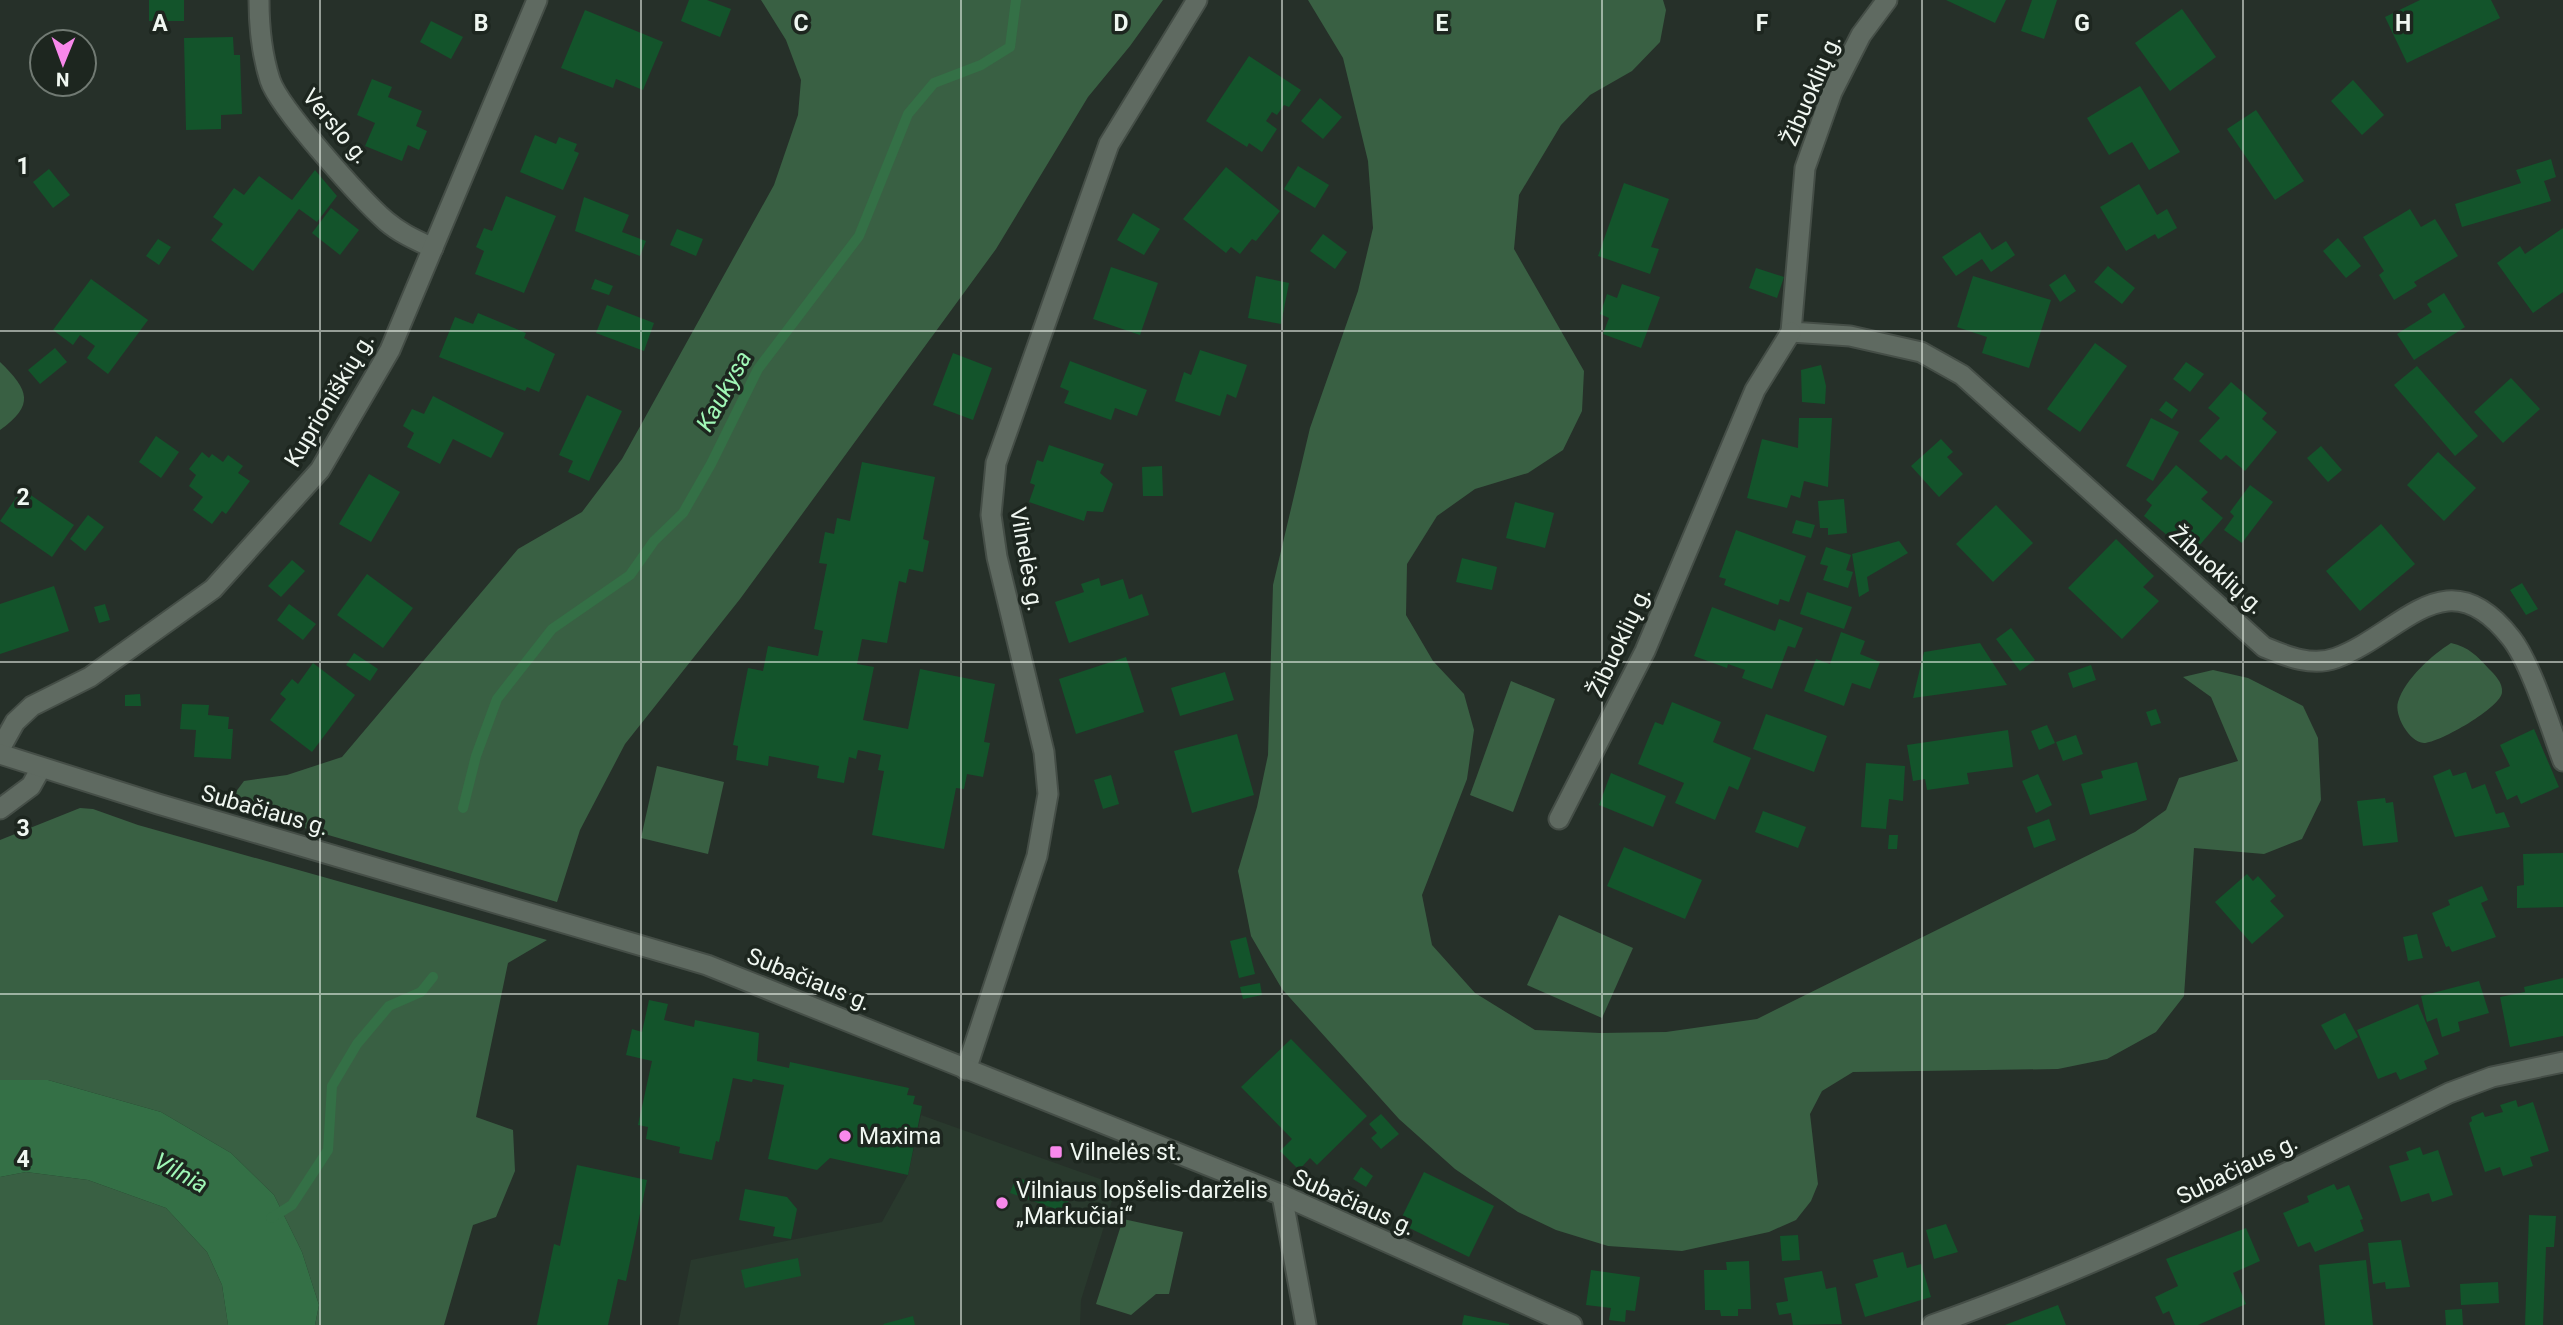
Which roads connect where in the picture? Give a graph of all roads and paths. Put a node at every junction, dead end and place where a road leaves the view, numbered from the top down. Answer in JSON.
{"nodes":[{"id":1,"x":259,"y":0,"type":"edge"},
{"id":2,"x":537,"y":0,"type":"edge"},
{"id":3,"x":1197,"y":0,"type":"edge"},
{"id":4,"x":1886,"y":0,"type":"edge"},
{"id":5,"x":433,"y":248,"type":"junction"},
{"id":6,"x":1791,"y":332,"type":"junction"},
{"id":7,"x":0,"y":752,"type":"edge"},
{"id":8,"x":2563,"y":761,"type":"edge"},
{"id":9,"x":41,"y":768,"type":"junction"},
{"id":10,"x":0,"y":809,"type":"edge"},
{"id":11,"x":1559,"y":818,"type":"dead end"},
{"id":12,"x":2563,"y":1062,"type":"edge"},
{"id":13,"x":966,"y":1070,"type":"junction"},
{"id":14,"x":1282,"y":1195,"type":"junction"},
{"id":15,"x":1306,"y":1325,"type":"edge"},
{"id":16,"x":1572,"y":1325,"type":"edge"},
{"id":17,"x":1932,"y":1325,"type":"edge"}],
"edges":[{"from":1,"to":5,"type":"street","name":"Verslo g."},
{"from":2,"to":5,"type":"street","name":"Kuprioniškių g."},
{"from":3,"to":13,"type":"street","name":"Vilnelės g."},
{"from":4,"to":6,"type":"street","name":"Žibuoklių g."},
{"from":5,"to":7,"type":"street","name":"Kuprioniškių g."},
{"from":6,"to":8,"type":"street","name":"Žibuoklių g."},
{"from":6,"to":11,"type":"street","name":"Žibuoklių g."},
{"from":7,"to":9,"type":"street","name":"Subačiaus g."},
{"from":9,"to":10,"type":"street"},
{"from":9,"to":13,"type":"street","name":"Subačiaus g."},
{"from":12,"to":17,"type":"street","name":"Subačiaus g."},
{"from":13,"to":14,"type":"street","name":"Subačiaus g."},
{"from":14,"to":15,"type":"street"},
{"from":14,"to":16,"type":"street","name":"Subačiaus g."}]}
